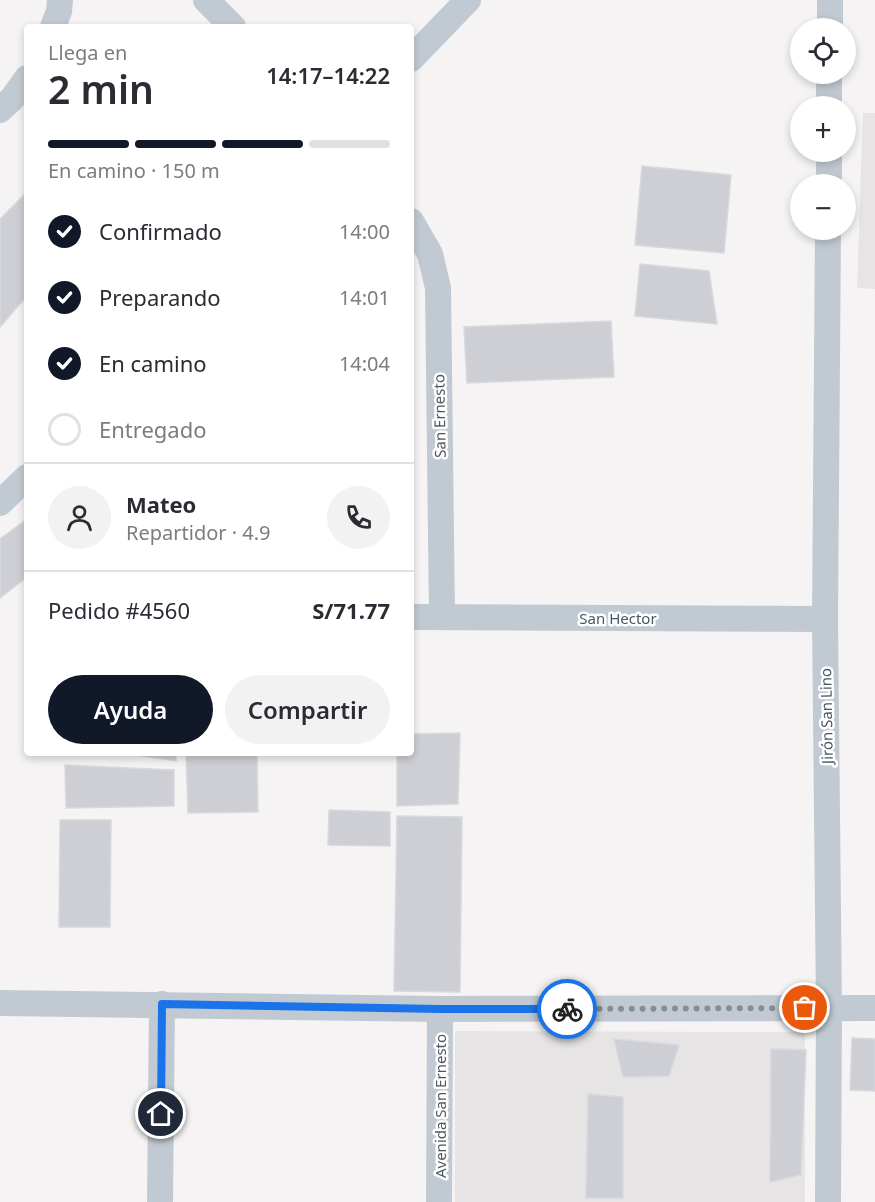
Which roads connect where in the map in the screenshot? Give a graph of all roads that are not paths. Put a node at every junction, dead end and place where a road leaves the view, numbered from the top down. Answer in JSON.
{"nodes":[{"id":1,"x":60,"y":0,"type":"edge"},
{"id":2,"x":206,"y":0,"type":"edge"},
{"id":3,"x":468,"y":0,"type":"edge"},
{"id":4,"x":830,"y":0,"type":"edge"},
{"id":5,"x":830,"y":18,"type":"edge"},
{"id":6,"x":55,"y":24,"type":"edge"},
{"id":7,"x":230,"y":24,"type":"edge"},
{"id":8,"x":414,"y":57,"type":"edge"},
{"id":9,"x":24,"y":82,"type":"edge"},
{"id":10,"x":0,"y":110,"type":"edge"},
{"id":11,"x":414,"y":226,"type":"edge"},
{"id":12,"x":828,"y":240,"type":"edge"},
{"id":13,"x":24,"y":484,"type":"edge"},
{"id":14,"x":0,"y":503,"type":"edge"},
{"id":15,"x":414,"y":616,"type":"edge"},
{"id":16,"x":442,"y":616,"type":"junction"},
{"id":17,"x":825,"y":619,"type":"junction"},
{"id":18,"x":0,"y":1004,"type":"edge"},
{"id":19,"x":162,"y":1004,"type":"junction"},
{"id":20,"x":829,"y":1008,"type":"junction"},
{"id":21,"x":875,"y":1008,"type":"edge"},
{"id":22,"x":440,"y":1009,"type":"junction"},
{"id":23,"x":160,"y":1202,"type":"edge"},
{"id":24,"x":439,"y":1202,"type":"edge"},
{"id":25,"x":828,"y":1202,"type":"edge"}],
"edges":[{"from":1,"to":6,"type":"street"},
{"from":2,"to":7,"type":"street"},
{"from":3,"to":8,"type":"street"},
{"from":4,"to":5,"type":"street"},
{"from":9,"to":10,"type":"street"},
{"from":11,"to":16,"type":"street","name":"San Ernesto"},
{"from":12,"to":17,"type":"street","name":"Jirón San Lino"},
{"from":13,"to":14,"type":"street"},
{"from":15,"to":16,"type":"street","name":"San Hector"},
{"from":16,"to":17,"type":"street","name":"San Hector"},
{"from":17,"to":20,"type":"street","name":"Jirón San Lino"},
{"from":18,"to":19,"type":"street"},
{"from":19,"to":22,"type":"street"},
{"from":19,"to":23,"type":"street"},
{"from":20,"to":21,"type":"street"},
{"from":20,"to":22,"type":"street"},
{"from":20,"to":25,"type":"street","name":"Jirón San Lino"},
{"from":22,"to":24,"type":"street","name":"Avenida San Ernesto"}]}
